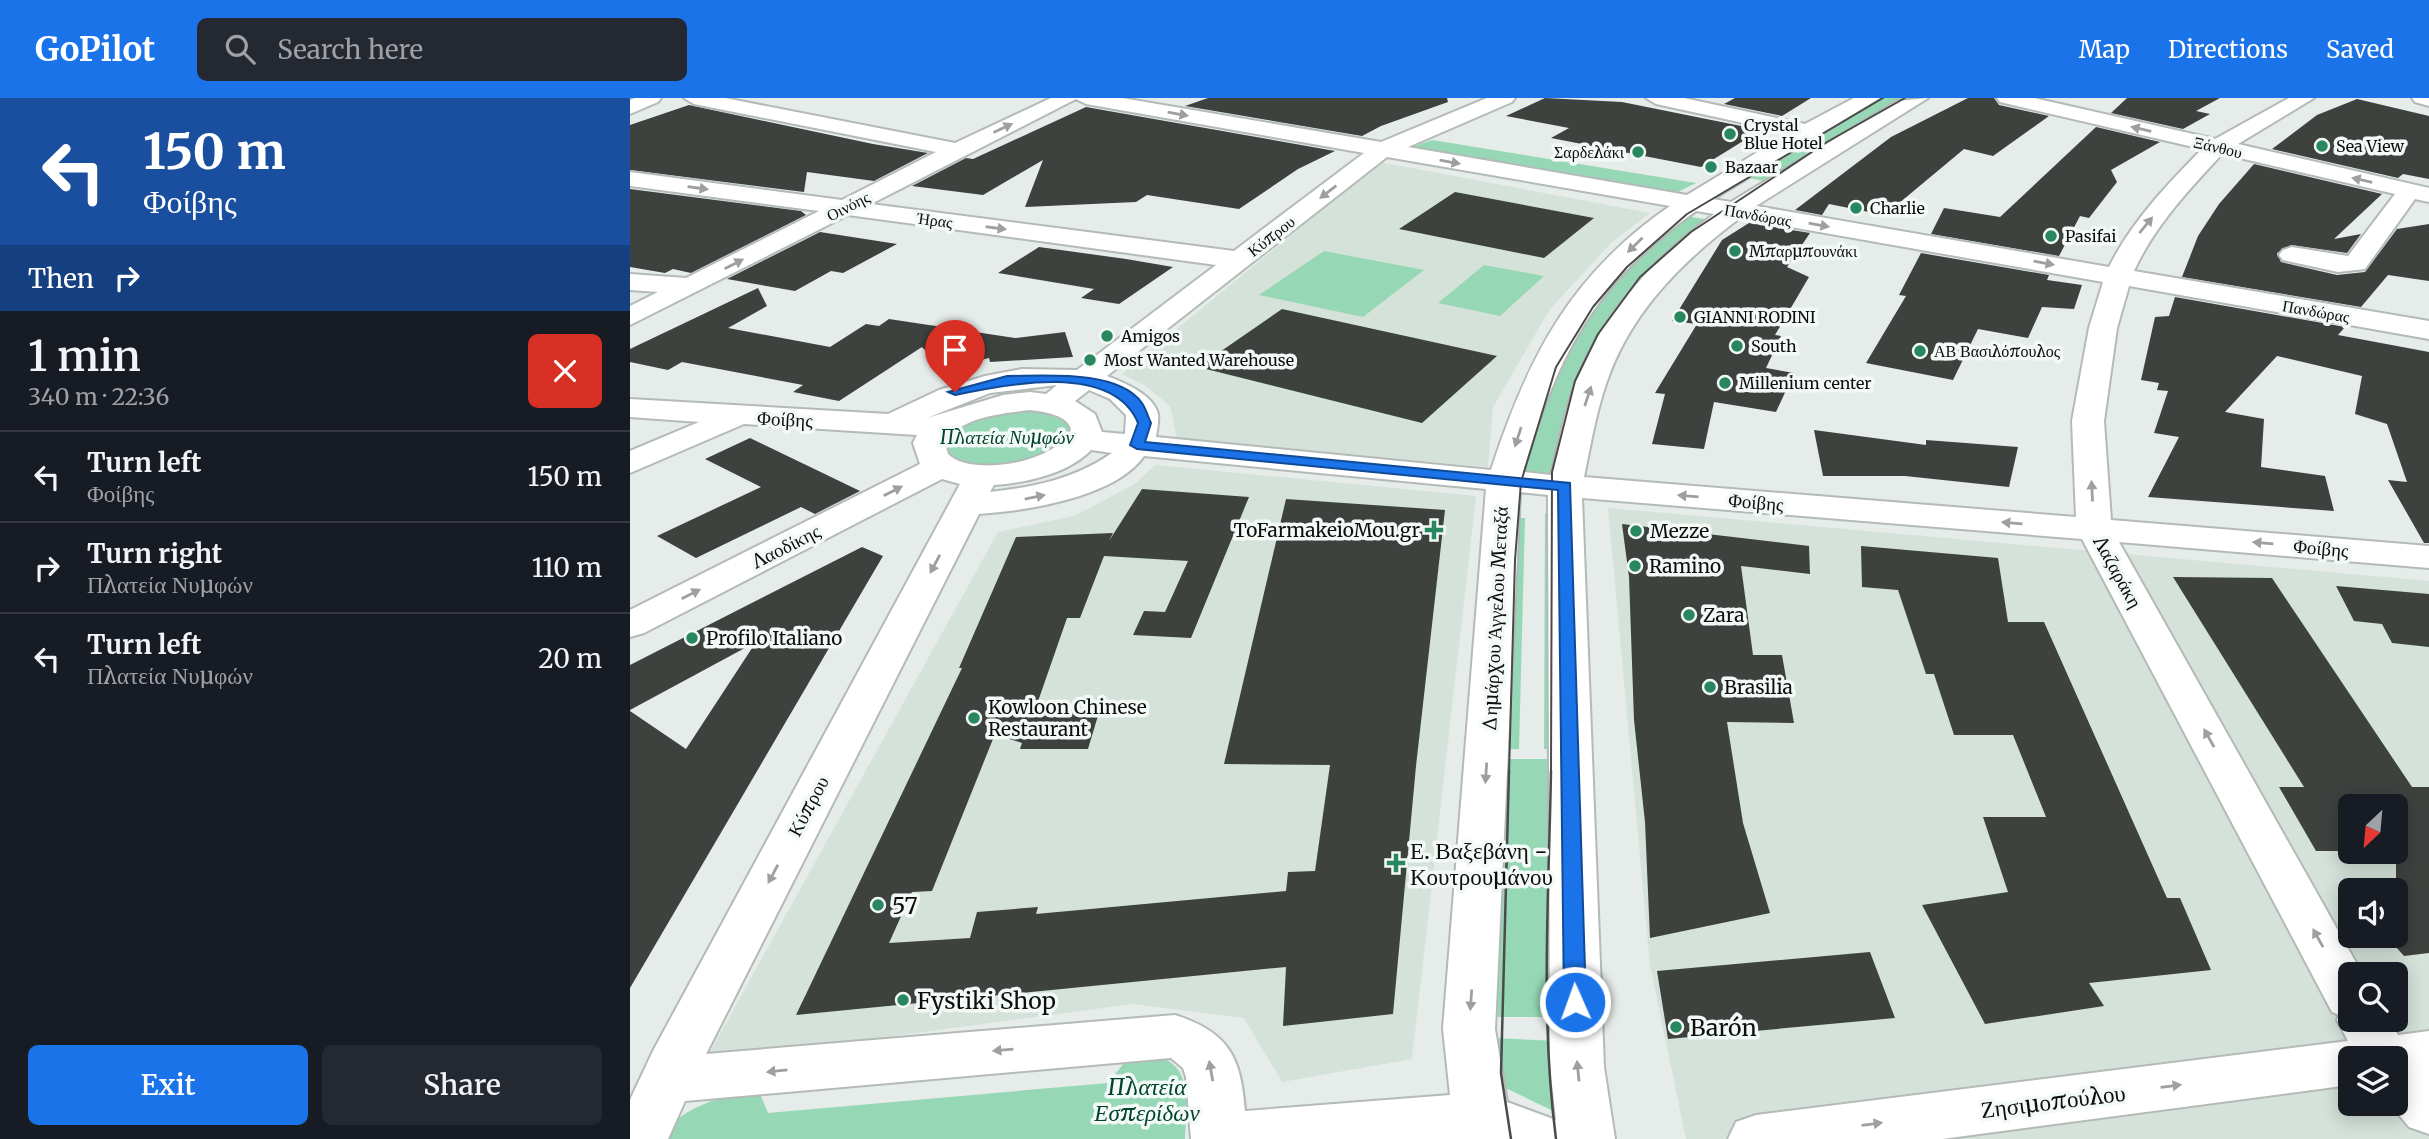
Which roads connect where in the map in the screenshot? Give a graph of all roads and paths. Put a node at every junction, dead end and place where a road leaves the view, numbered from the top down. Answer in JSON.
{"nodes":[{"id":1,"x":651,"y":98,"type":"edge"},
{"id":2,"x":694,"y":98,"type":"edge"},
{"id":3,"x":1067,"y":98,"type":"edge"},
{"id":4,"x":1086,"y":98,"type":"edge"},
{"id":5,"x":1506,"y":98,"type":"edge"},
{"id":6,"x":1656,"y":98,"type":"edge"},
{"id":7,"x":1870,"y":98,"type":"edge"},
{"id":8,"x":1918,"y":98,"type":"edge"},
{"id":9,"x":2007,"y":98,"type":"edge"},
{"id":10,"x":2304,"y":98,"type":"edge"},
{"id":11,"x":2422,"y":98,"type":"edge"},
{"id":12,"x":2429,"y":100,"type":"edge"},
{"id":13,"x":630,"y":108,"type":"edge"},
{"id":14,"x":1808,"y":131,"type":"junction"},
{"id":15,"x":1423,"y":133,"type":"junction"},
{"id":16,"x":1464,"y":140,"type":"dead end"},
{"id":17,"x":2217,"y":147,"type":"junction"},
{"id":18,"x":958,"y":149,"type":"junction"},
{"id":19,"x":1382,"y":150,"type":"junction"},
{"id":20,"x":630,"y":179,"type":"edge"},
{"id":21,"x":1721,"y":182,"type":"junction"},
{"id":22,"x":1691,"y":190,"type":"junction"},
{"id":23,"x":2419,"y":193,"type":"edge"},
{"id":24,"x":1740,"y":204,"type":"junction"},
{"id":25,"x":844,"y":208,"type":"junction"},
{"id":26,"x":2292,"y":256,"type":"dead end"},
{"id":27,"x":1240,"y":260,"type":"junction"},
{"id":28,"x":2118,"y":276,"type":"junction"},
{"id":29,"x":630,"y":282,"type":"edge"},
{"id":30,"x":691,"y":286,"type":"junction"},
{"id":31,"x":630,"y":317,"type":"edge"},
{"id":32,"x":2429,"y":330,"type":"edge"},
{"id":33,"x":1083,"y":380,"type":"junction"},
{"id":34,"x":1053,"y":403,"type":"junction"},
{"id":35,"x":630,"y":408,"type":"edge"},
{"id":36,"x":737,"y":416,"type":"junction"},
{"id":37,"x":895,"y":424,"type":"junction"},
{"id":38,"x":941,"y":427,"type":"junction"},
{"id":39,"x":1083,"y":440,"type":"junction"},
{"id":40,"x":1137,"y":445,"type":"junction"},
{"id":41,"x":630,"y":463,"type":"edge"},
{"id":42,"x":942,"y":466,"type":"junction"},
{"id":43,"x":1504,"y":481,"type":"junction"},
{"id":44,"x":1565,"y":486,"type":"junction"},
{"id":45,"x":974,"y":489,"type":"junction"},
{"id":46,"x":2094,"y":529,"type":"junction"},
{"id":47,"x":2429,"y":557,"type":"edge"},
{"id":48,"x":630,"y":625,"type":"edge"},
{"id":49,"x":2338,"y":976,"type":"edge"},
{"id":50,"x":2429,"y":1052,"type":"edge"},
{"id":51,"x":2408,"y":1055,"type":"edge"},
{"id":52,"x":2338,"y":1065,"type":"edge"},
{"id":53,"x":666,"y":1080,"type":"junction"},
{"id":54,"x":2408,"y":1086,"type":"edge"},
{"id":55,"x":2429,"y":1110,"type":"edge"},
{"id":56,"x":1482,"y":1127,"type":"edge"},
{"id":57,"x":640,"y":1139,"type":"edge"},
{"id":58,"x":1219,"y":1139,"type":"edge"},
{"id":59,"x":1540,"y":1139,"type":"edge"},
{"id":60,"x":1587,"y":1139,"type":"edge"},
{"id":61,"x":1756,"y":1139,"type":"edge"}],
"edges":[{"from":1,"to":13,"type":"street"},
{"from":2,"to":18,"type":"street"},
{"from":18,"to":3,"type":"street","name":"Οινόης","one_way":true},
{"from":4,"to":19,"type":"street","name":"Πανδώρας","one_way":true},
{"from":5,"to":15,"type":"street","name":"Κύπρου"},
{"from":6,"to":14,"type":"street"},
{"from":7,"to":14,"type":"street"},
{"from":8,"to":24,"type":"street"},
{"from":17,"to":9,"type":"street","name":"Ξάνθου","one_way":true},
{"from":10,"to":17,"type":"street","name":"Λαζαράκη"},
{"from":11,"to":12,"type":"street"},
{"from":14,"to":21,"type":"street"},
{"from":15,"to":16,"type":"street"},
{"from":15,"to":19,"type":"street","name":"Κύπρου"},
{"from":23,"to":17,"type":"street","name":"Ξάνθου","one_way":true},
{"from":28,"to":17,"type":"street","name":"Λαζαράκη","one_way":true},
{"from":18,"to":25,"type":"street","name":"Οινόης"},
{"from":19,"to":22,"type":"street","name":"Πανδώρας","one_way":true},
{"from":19,"to":27,"type":"street","name":"Κύπρου","one_way":true},
{"from":20,"to":25,"type":"street","name":"Ήρας","one_way":true},
{"from":21,"to":22,"type":"street"},
{"from":21,"to":24,"type":"street"},
{"from":22,"to":24,"type":"street","name":"Πανδώρας"},
{"from":22,"to":43,"type":"street","name":"Δημάρχου Άγγελου Μεταξά","one_way":true},
{"from":23,"to":26,"type":"street"},
{"from":24,"to":28,"type":"street","name":"Πανδώρας","one_way":true},
{"from":44,"to":24,"type":"street","one_way":true},
{"from":25,"to":27,"type":"street","name":"Ήρας","one_way":true},
{"from":30,"to":25,"type":"street","name":"Οινόης","one_way":true},
{"from":27,"to":33,"type":"street","name":"Κύπρου"},
{"from":28,"to":32,"type":"street","name":"Πανδώρας"},
{"from":46,"to":28,"type":"street","name":"Λαζαράκη","one_way":true},
{"from":29,"to":30,"type":"street"},
{"from":30,"to":31,"type":"street","name":"Οινόης"},
{"from":33,"to":34,"type":"street","name":"Κύπρου"},
{"from":33,"to":37,"type":"street"},
{"from":33,"to":40,"type":"street"},
{"from":34,"to":38,"type":"street"},
{"from":34,"to":39,"type":"street"},
{"from":35,"to":36,"type":"street","name":"Φοίβης"},
{"from":36,"to":37,"type":"street","name":"Φοίβης"},
{"from":36,"to":41,"type":"street"},
{"from":37,"to":38,"type":"street","name":"Φοίβης"},
{"from":38,"to":42,"type":"street"},
{"from":39,"to":40,"type":"street","name":"Φοίβης"},
{"from":39,"to":45,"type":"street"},
{"from":40,"to":43,"type":"street","name":"Φοίβης"},
{"from":45,"to":40,"type":"street","one_way":true},
{"from":42,"to":45,"type":"street"},
{"from":48,"to":42,"type":"street","name":"Λαοδίκης","one_way":true},
{"from":43,"to":44,"type":"street","name":"Φοίβης"},
{"from":43,"to":56,"type":"street","name":"Δημάρχου Άγγελου Μεταξά","one_way":true},
{"from":46,"to":44,"type":"street","name":"Φοίβης","one_way":true},
{"from":60,"to":44,"type":"street","one_way":true},
{"from":45,"to":53,"type":"street","name":"Κύπρου","one_way":true},
{"from":47,"to":46,"type":"street","name":"Φοίβης","one_way":true},
{"from":49,"to":46,"type":"street","name":"Λαζαράκη","one_way":true},
{"from":50,"to":51,"type":"street"},
{"from":61,"to":52,"type":"street","name":"Ζησιμοπούλου","one_way":true},
{"from":53,"to":57,"type":"street","name":"Κύπρου"},
{"from":58,"to":53,"type":"street","one_way":true},
{"from":54,"to":55,"type":"street"},
{"from":56,"to":58,"type":"street"},
{"from":56,"to":59,"type":"street"}]}
